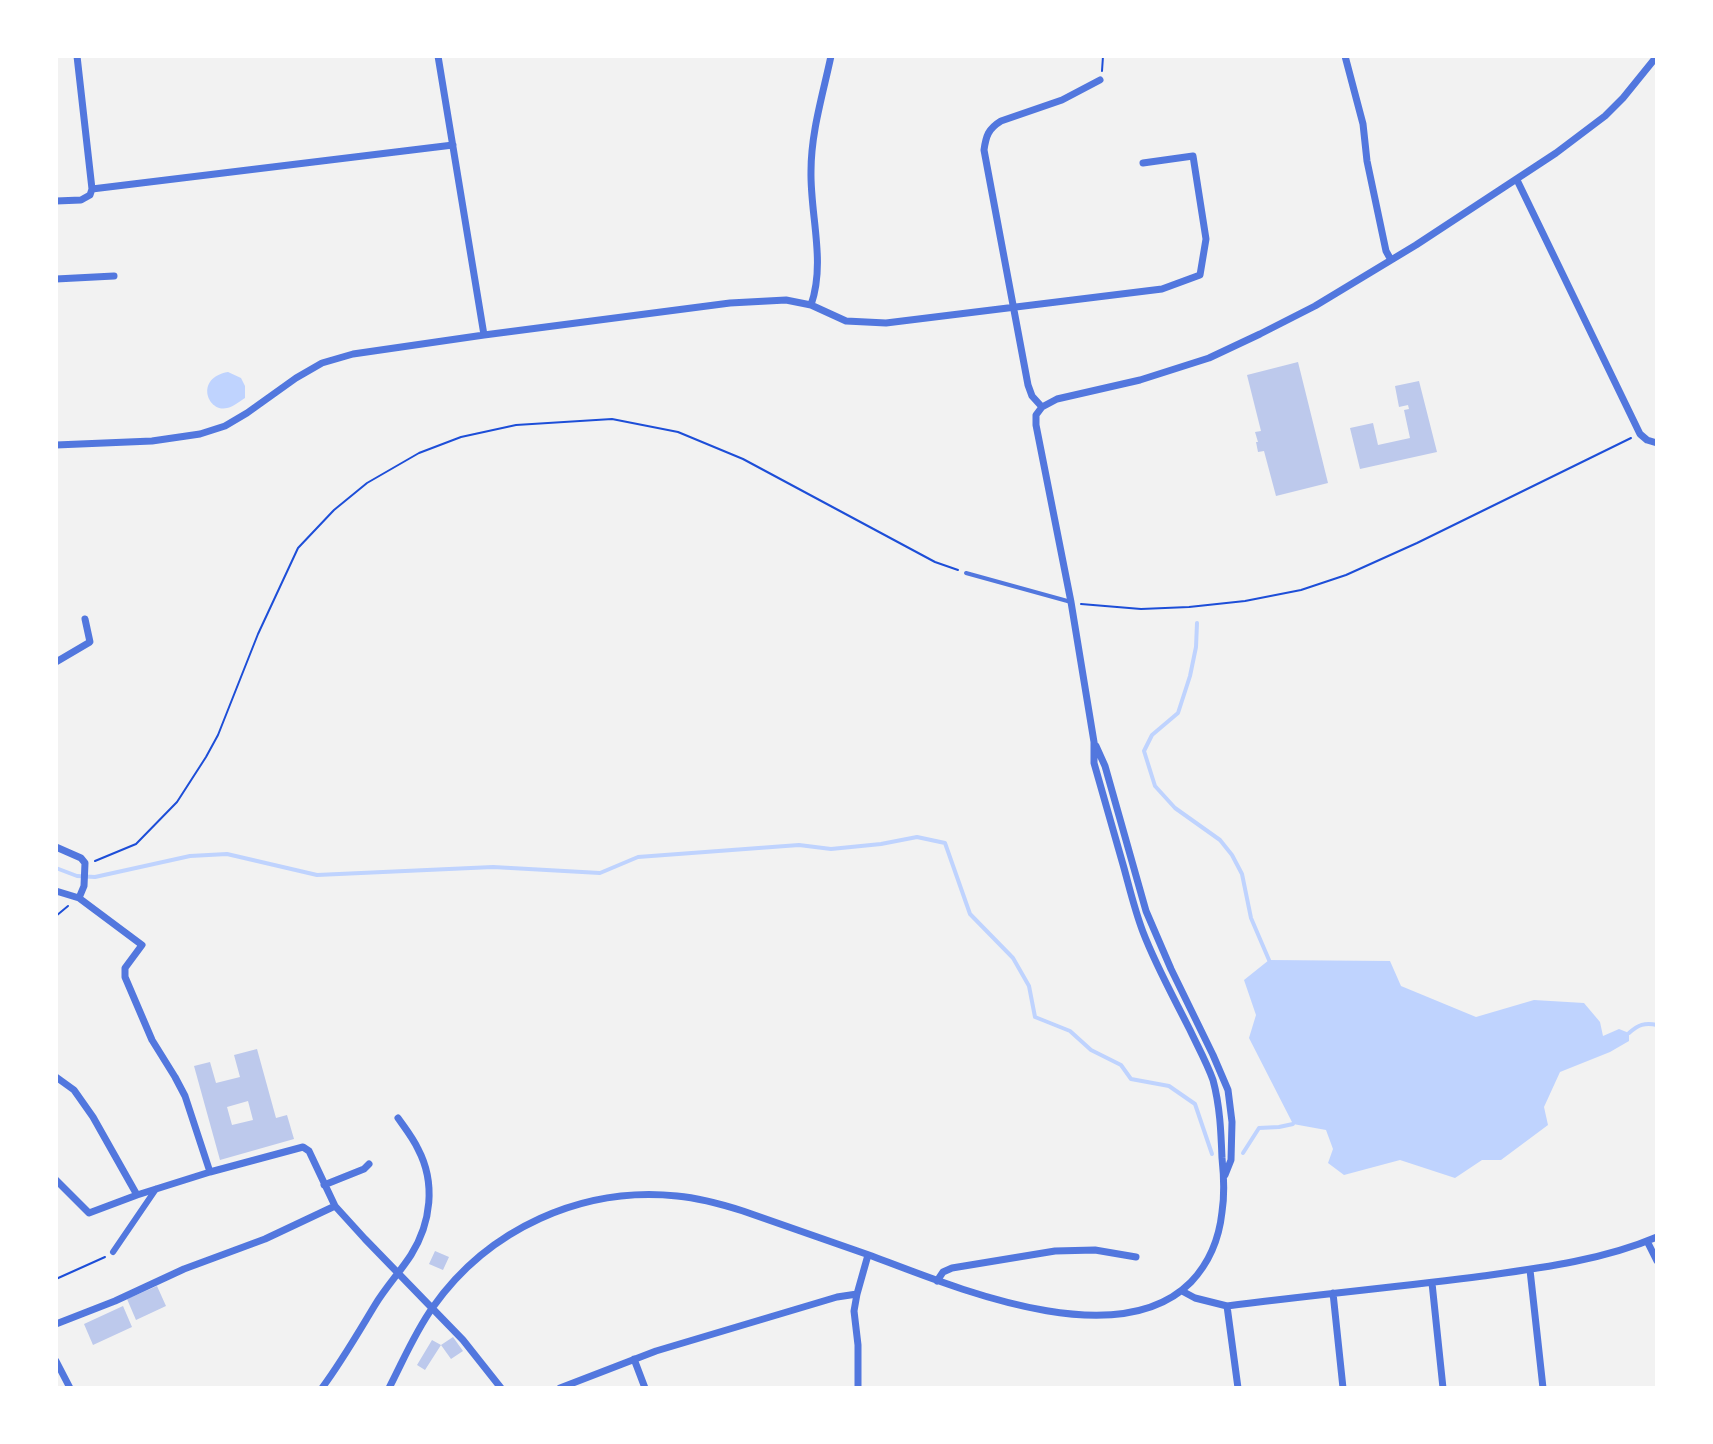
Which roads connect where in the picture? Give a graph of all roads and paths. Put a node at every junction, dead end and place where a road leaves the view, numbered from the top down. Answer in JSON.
{"nodes":[{"id":1,"x":77,"y":56,"type":"edge"},
{"id":2,"x":438,"y":56,"type":"edge"},
{"id":3,"x":831,"y":56,"type":"edge"},
{"id":4,"x":1103,"y":56,"type":"edge"},
{"id":5,"x":1345,"y":56,"type":"edge"},
{"id":6,"x":1657,"y":56,"type":"edge"},
{"id":7,"x":1100,"y":80,"type":"joint"},
{"id":8,"x":453,"y":145,"type":"junction"},
{"id":9,"x":1143,"y":163,"type":"dead end"},
{"id":10,"x":1517,"y":180,"type":"junction"},
{"id":11,"x":92,"y":189,"type":"junction"},
{"id":12,"x":56,"y":201,"type":"edge"},
{"id":13,"x":1391,"y":260,"type":"junction"},
{"id":14,"x":114,"y":276,"type":"dead end"},
{"id":15,"x":56,"y":279,"type":"edge"},
{"id":16,"x":811,"y":305,"type":"junction"},
{"id":17,"x":1013,"y":308,"type":"junction"},
{"id":18,"x":484,"y":335,"type":"junction"},
{"id":19,"x":1042,"y":407,"type":"junction"},
{"id":20,"x":1640,"y":434,"type":"junction"},
{"id":21,"x":1657,"y":443,"type":"edge"},
{"id":22,"x":56,"y":445,"type":"edge"},
{"id":23,"x":966,"y":573,"type":"joint"},
{"id":24,"x":1071,"y":602,"type":"junction"},
{"id":25,"x":85,"y":619,"type":"dead end"},
{"id":26,"x":56,"y":662,"type":"edge"},
{"id":27,"x":56,"y":847,"type":"edge"},
{"id":28,"x":86,"y":866,"type":"junction"},
{"id":29,"x":56,"y":891,"type":"edge"},
{"id":30,"x":79,"y":898,"type":"junction"},
{"id":31,"x":56,"y":916,"type":"edge"},
{"id":32,"x":56,"y":1077,"type":"edge"},
{"id":33,"x":398,"y":1118,"type":"dead end"},
{"id":34,"x":369,"y":1164,"type":"dead end"},
{"id":35,"x":210,"y":1172,"type":"junction"},
{"id":36,"x":56,"y":1180,"type":"edge"},
{"id":37,"x":324,"y":1185,"type":"junction"},
{"id":38,"x":156,"y":1189,"type":"junction"},
{"id":39,"x":137,"y":1195,"type":"junction"},
{"id":40,"x":335,"y":1206,"type":"junction"},
{"id":41,"x":1657,"y":1237,"type":"edge"},
{"id":42,"x":1647,"y":1241,"type":"junction"},
{"id":43,"x":113,"y":1252,"type":"joint"},
{"id":44,"x":868,"y":1255,"type":"junction"},
{"id":45,"x":1136,"y":1257,"type":"dead end"},
{"id":46,"x":1657,"y":1261,"type":"edge"},
{"id":47,"x":1530,"y":1270,"type":"junction"},
{"id":48,"x":398,"y":1273,"type":"junction"},
{"id":49,"x":56,"y":1279,"type":"edge"},
{"id":50,"x":937,"y":1281,"type":"junction"},
{"id":51,"x":1432,"y":1283,"type":"junction"},
{"id":52,"x":1182,"y":1291,"type":"junction"},
{"id":53,"x":1333,"y":1293,"type":"junction"},
{"id":54,"x":857,"y":1294,"type":"junction"},
{"id":55,"x":1227,"y":1306,"type":"junction"},
{"id":56,"x":433,"y":1308,"type":"junction"},
{"id":57,"x":56,"y":1324,"type":"edge"},
{"id":58,"x":634,"y":1359,"type":"junction"},
{"id":59,"x":56,"y":1361,"type":"edge"},
{"id":60,"x":70,"y":1388,"type":"edge"},
{"id":61,"x":322,"y":1388,"type":"edge"},
{"id":62,"x":389,"y":1388,"type":"edge"},
{"id":63,"x":501,"y":1388,"type":"edge"},
{"id":64,"x":560,"y":1388,"type":"edge"},
{"id":65,"x":645,"y":1388,"type":"edge"},
{"id":66,"x":858,"y":1388,"type":"edge"},
{"id":67,"x":1238,"y":1388,"type":"edge"},
{"id":68,"x":1343,"y":1388,"type":"edge"},
{"id":69,"x":1443,"y":1388,"type":"edge"},
{"id":70,"x":1543,"y":1388,"type":"edge"}],
"edges":[{"from":1,"to":11,"type":"street"},
{"from":2,"to":8,"type":"street"},
{"from":3,"to":16,"type":"street"},
{"from":4,"to":7,"type":"path"},
{"from":5,"to":13,"type":"street"},
{"from":6,"to":10,"type":"street"},
{"from":7,"to":17,"type":"street"},
{"from":8,"to":11,"type":"street"},
{"from":8,"to":18,"type":"street"},
{"from":9,"to":17,"type":"street"},
{"from":10,"to":13,"type":"street"},
{"from":10,"to":20,"type":"street"},
{"from":11,"to":12,"type":"street"},
{"from":13,"to":19,"type":"street"},
{"from":14,"to":15,"type":"street"},
{"from":16,"to":17,"type":"street"},
{"from":16,"to":18,"type":"street"},
{"from":17,"to":19,"type":"street"},
{"from":18,"to":22,"type":"street"},
{"from":19,"to":24,"type":"street"},
{"from":20,"to":21,"type":"street"},
{"from":20,"to":24,"type":"path"},
{"from":23,"to":24,"type":"lane"},
{"from":23,"to":28,"type":"path"},
{"from":24,"to":52,"type":"street"},
{"from":25,"to":26,"type":"street"},
{"from":27,"to":28,"type":"street"},
{"from":28,"to":30,"type":"street"},
{"from":29,"to":30,"type":"street"},
{"from":30,"to":31,"type":"path"},
{"from":30,"to":35,"type":"street"},
{"from":32,"to":39,"type":"street"},
{"from":33,"to":48,"type":"street"},
{"from":34,"to":37,"type":"street"},
{"from":35,"to":37,"type":"street"},
{"from":35,"to":38,"type":"street"},
{"from":36,"to":39,"type":"street"},
{"from":37,"to":40,"type":"street"},
{"from":38,"to":39,"type":"street"},
{"from":38,"to":43,"type":"street"},
{"from":40,"to":48,"type":"street"},
{"from":40,"to":57,"type":"street"},
{"from":41,"to":42,"type":"street"},
{"from":42,"to":46,"type":"street"},
{"from":42,"to":47,"type":"street"},
{"from":43,"to":49,"type":"path"},
{"from":44,"to":50,"type":"street"},
{"from":44,"to":54,"type":"street"},
{"from":44,"to":56,"type":"street"},
{"from":45,"to":50,"type":"street"},
{"from":47,"to":51,"type":"street"},
{"from":47,"to":70,"type":"street"},
{"from":48,"to":56,"type":"street"},
{"from":48,"to":61,"type":"street"},
{"from":50,"to":52,"type":"street"},
{"from":51,"to":53,"type":"street"},
{"from":51,"to":69,"type":"street"},
{"from":52,"to":55,"type":"street"},
{"from":53,"to":55,"type":"street"},
{"from":53,"to":68,"type":"street"},
{"from":54,"to":58,"type":"street"},
{"from":54,"to":66,"type":"street"},
{"from":55,"to":67,"type":"street"},
{"from":56,"to":62,"type":"street"},
{"from":56,"to":63,"type":"street"},
{"from":58,"to":64,"type":"street"},
{"from":58,"to":65,"type":"street"},
{"from":59,"to":60,"type":"street"}]}
